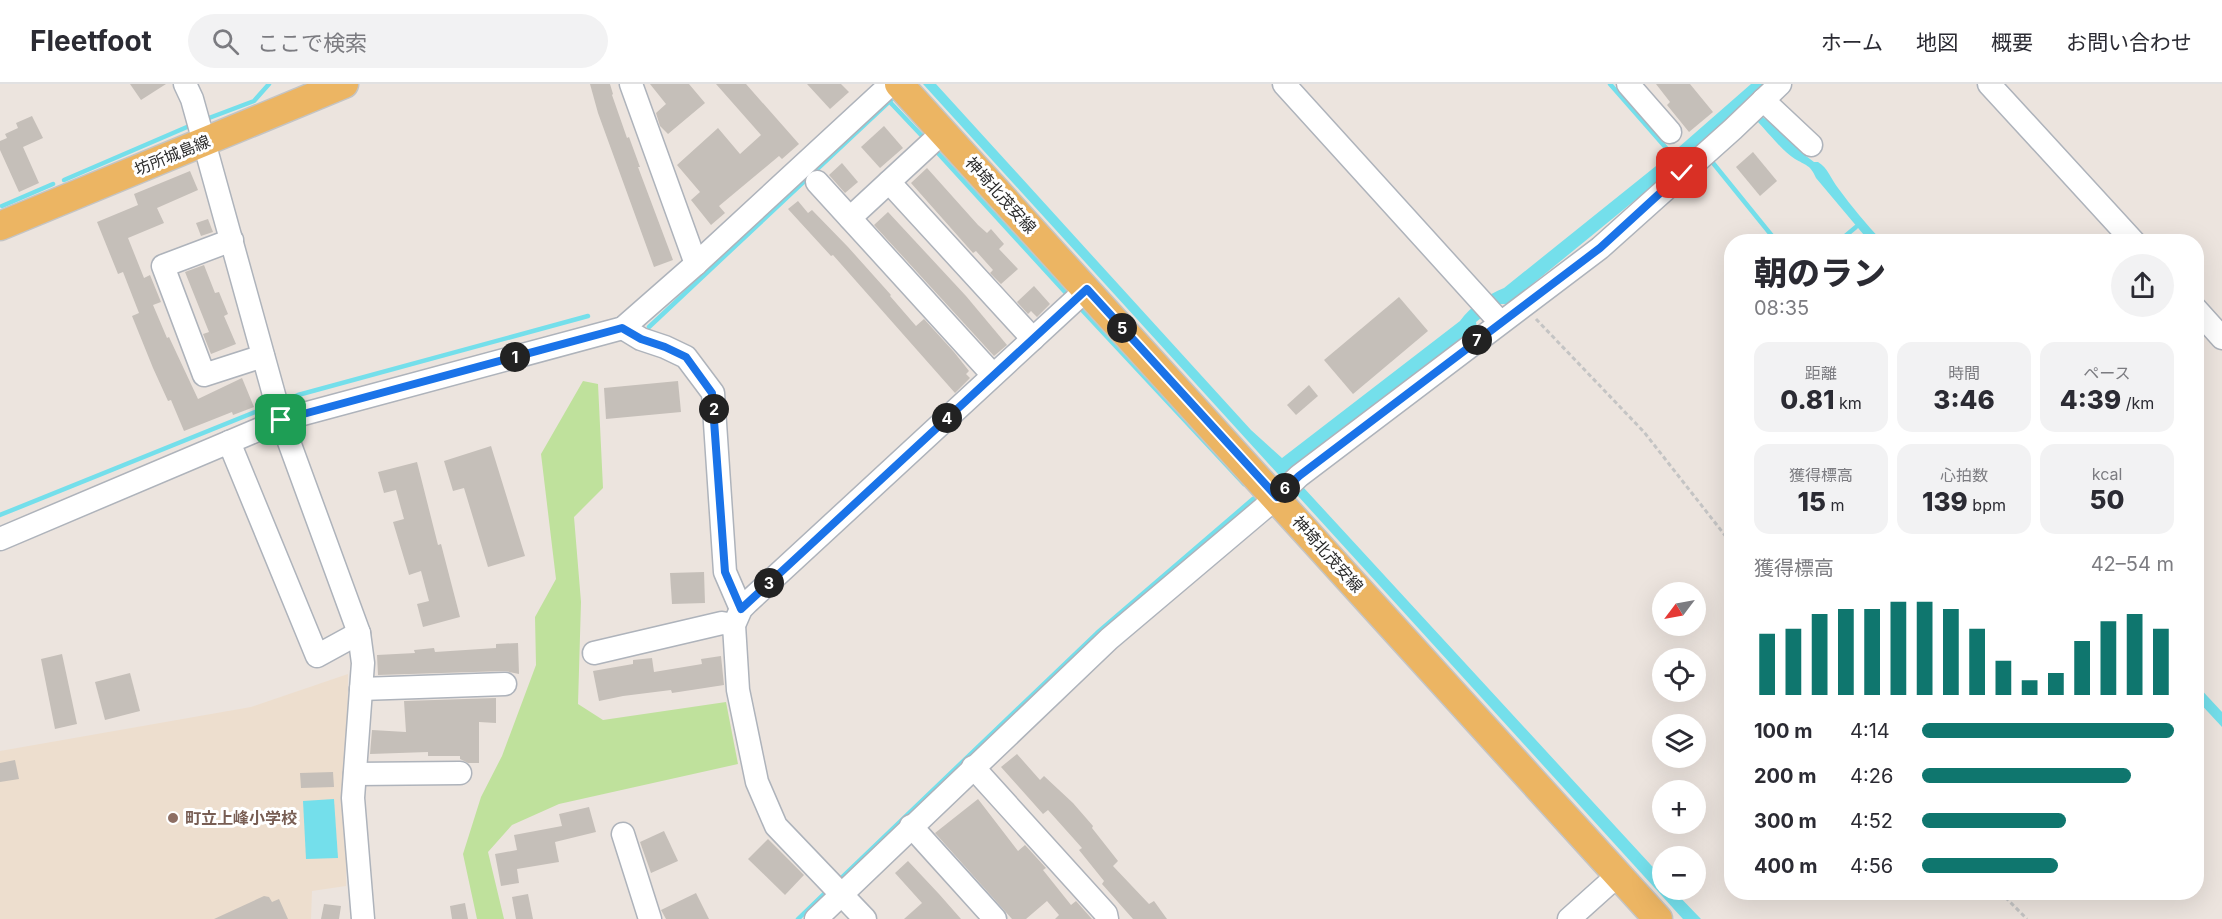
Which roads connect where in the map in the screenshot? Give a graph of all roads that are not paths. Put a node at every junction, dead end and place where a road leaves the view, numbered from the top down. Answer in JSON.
{"nodes":[{"id":1,"x":185,"y":84,"type":"edge"},
{"id":2,"x":344,"y":84,"type":"edge"},
{"id":3,"x":630,"y":84,"type":"edge"},
{"id":4,"x":891,"y":84,"type":"edge"},
{"id":5,"x":899,"y":84,"type":"edge"},
{"id":6,"x":1284,"y":84,"type":"edge"},
{"id":7,"x":1628,"y":84,"type":"edge"},
{"id":8,"x":1780,"y":84,"type":"edge"},
{"id":9,"x":1989,"y":84,"type":"edge"},
{"id":10,"x":1763,"y":100,"type":"junction"},
{"id":11,"x":943,"y":132,"type":"junction"},
{"id":12,"x":1670,"y":132,"type":"dead end"},
{"id":13,"x":204,"y":142,"type":"junction"},
{"id":14,"x":1811,"y":145,"type":"dead end"},
{"id":15,"x":817,"y":182,"type":"dead end"},
{"id":16,"x":889,"y":182,"type":"junction"},
{"id":17,"x":850,"y":218,"type":"junction"},
{"id":18,"x":0,"y":226,"type":"edge"},
{"id":19,"x":2127,"y":234,"type":"edge"},
{"id":20,"x":232,"y":240,"type":"junction"},
{"id":21,"x":696,"y":264,"type":"junction"},
{"id":22,"x":1087,"y":289,"type":"junction"},
{"id":23,"x":2204,"y":318,"type":"edge"},
{"id":24,"x":1500,"y":322,"type":"junction"},
{"id":25,"x":622,"y":328,"type":"junction"},
{"id":26,"x":2222,"y":338,"type":"edge"},
{"id":27,"x":1033,"y":339,"type":"junction"},
{"id":28,"x":263,"y":356,"type":"junction"},
{"id":29,"x":993,"y":375,"type":"junction"},
{"id":30,"x":281,"y":420,"type":"junction"},
{"id":31,"x":229,"y":442,"type":"junction"},
{"id":32,"x":1287,"y":487,"type":"junction"},
{"id":33,"x":0,"y":539,"type":"edge"},
{"id":34,"x":738,"y":617,"type":"junction"},
{"id":35,"x":359,"y":633,"type":"junction"},
{"id":36,"x":594,"y":653,"type":"dead end"},
{"id":37,"x":506,"y":684,"type":"dead end"},
{"id":38,"x":361,"y":689,"type":"junction"},
{"id":39,"x":973,"y":767,"type":"junction"},
{"id":40,"x":460,"y":773,"type":"dead end"},
{"id":41,"x":355,"y":774,"type":"junction"},
{"id":42,"x":911,"y":826,"type":"junction"},
{"id":43,"x":623,"y":834,"type":"dead end"},
{"id":44,"x":1618,"y":875,"type":"junction"},
{"id":45,"x":835,"y":887,"type":"junction"},
{"id":46,"x":363,"y":919,"type":"edge"},
{"id":47,"x":650,"y":919,"type":"edge"},
{"id":48,"x":816,"y":919,"type":"edge"},
{"id":49,"x":865,"y":919,"type":"edge"},
{"id":50,"x":995,"y":919,"type":"edge"},
{"id":51,"x":1107,"y":919,"type":"edge"},
{"id":52,"x":1569,"y":919,"type":"edge"},
{"id":53,"x":1658,"y":919,"type":"edge"}],
"edges":[{"from":1,"to":13,"type":"street"},
{"from":2,"to":13,"type":"main road","name":"坊所城島線"},
{"from":3,"to":21,"type":"street"},
{"from":4,"to":21,"type":"street"},
{"from":5,"to":11,"type":"main road","name":"神埼北茂安線"},
{"from":6,"to":24,"type":"street"},
{"from":7,"to":12,"type":"street"},
{"from":8,"to":10,"type":"street"},
{"from":9,"to":19,"type":"street"},
{"from":10,"to":14,"type":"street"},
{"from":10,"to":24,"type":"street"},
{"from":11,"to":16,"type":"street"},
{"from":11,"to":22,"type":"main road","name":"神埼北茂安線"},
{"from":13,"to":18,"type":"main road","name":"坊所城島線"},
{"from":13,"to":20,"type":"street"},
{"from":15,"to":17,"type":"street"},
{"from":16,"to":17,"type":"street"},
{"from":16,"to":27,"type":"street"},
{"from":17,"to":29,"type":"street"},
{"from":20,"to":28,"type":"street"},
{"from":20,"to":28,"type":"street"},
{"from":21,"to":25,"type":"street"},
{"from":22,"to":27,"type":"street"},
{"from":22,"to":32,"type":"main road","name":"神埼北茂安線"},
{"from":23,"to":26,"type":"street"},
{"from":24,"to":32,"type":"street"},
{"from":25,"to":30,"type":"street"},
{"from":25,"to":34,"type":"street"},
{"from":27,"to":29,"type":"street"},
{"from":28,"to":30,"type":"street"},
{"from":29,"to":34,"type":"street"},
{"from":30,"to":31,"type":"street"},
{"from":30,"to":35,"type":"street"},
{"from":31,"to":33,"type":"street"},
{"from":31,"to":35,"type":"street"},
{"from":32,"to":39,"type":"street"},
{"from":32,"to":44,"type":"main road","name":"神埼北茂安線"},
{"from":34,"to":36,"type":"street"},
{"from":34,"to":45,"type":"street"},
{"from":35,"to":38,"type":"street"},
{"from":37,"to":38,"type":"street"},
{"from":38,"to":41,"type":"street"},
{"from":39,"to":42,"type":"street"},
{"from":39,"to":51,"type":"street"},
{"from":40,"to":41,"type":"street"},
{"from":41,"to":46,"type":"street"},
{"from":42,"to":45,"type":"street"},
{"from":42,"to":50,"type":"street"},
{"from":43,"to":47,"type":"street"},
{"from":44,"to":52,"type":"street"},
{"from":44,"to":53,"type":"main road","name":"神埼北茂安線"},
{"from":45,"to":48,"type":"street"},
{"from":45,"to":49,"type":"street"}]}
